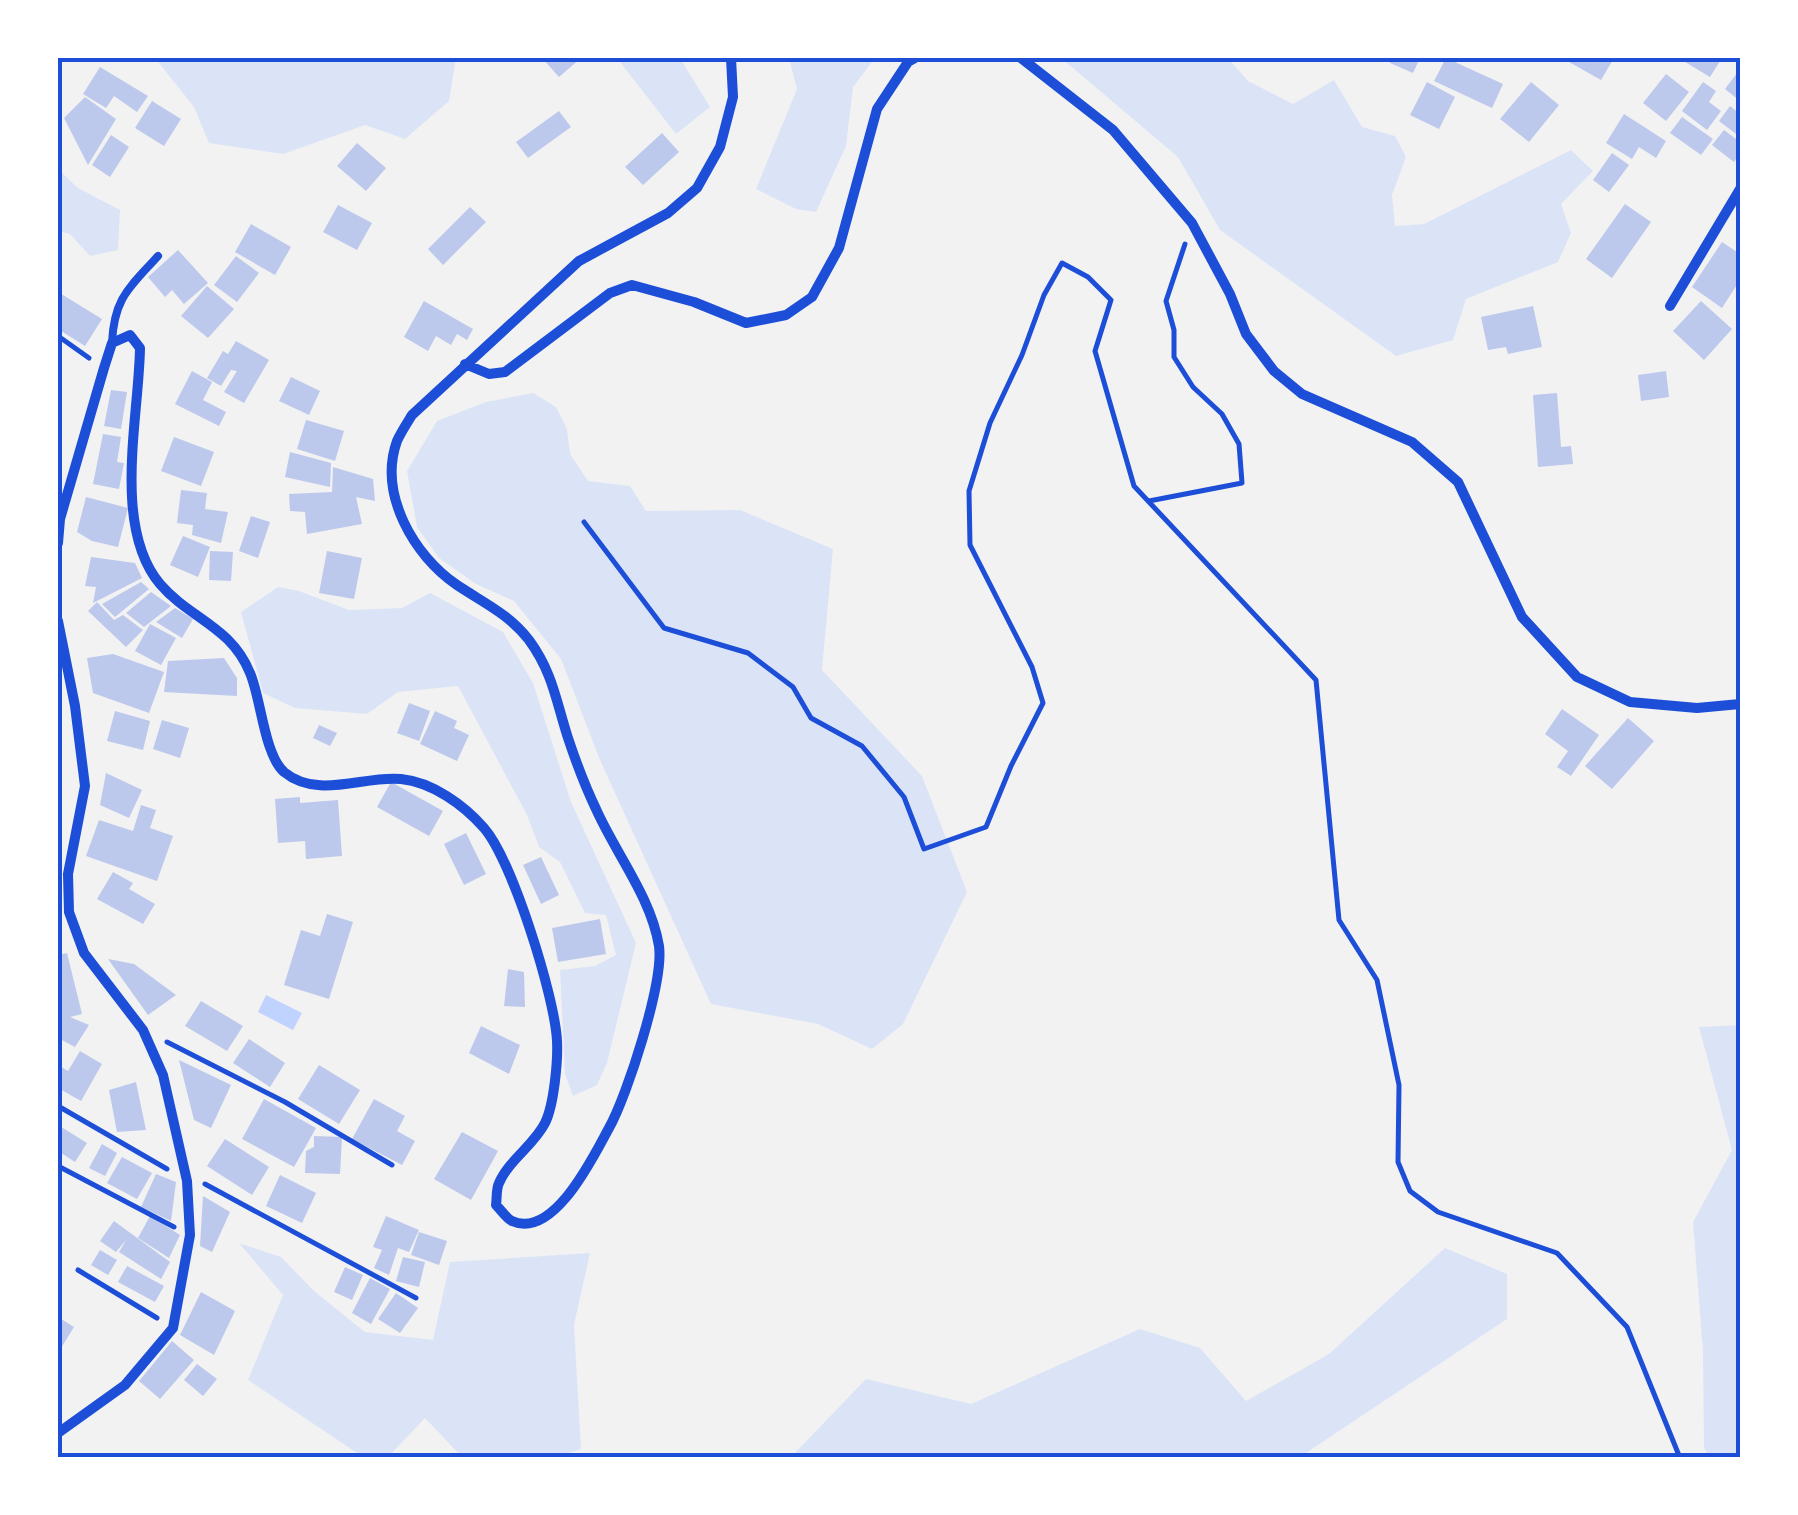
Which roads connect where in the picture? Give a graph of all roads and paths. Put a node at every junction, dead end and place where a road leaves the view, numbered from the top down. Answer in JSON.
{"nodes":[{"id":1,"x":730,"y":58,"type":"edge"},
{"id":2,"x":916,"y":58,"type":"edge"},
{"id":3,"x":1021,"y":58,"type":"edge"},
{"id":4,"x":1740,"y":190,"type":"edge"},
{"id":5,"x":1192,"y":222,"type":"junction"},
{"id":6,"x":158,"y":256,"type":"dead end"},
{"id":7,"x":1670,"y":306,"type":"dead end"},
{"id":8,"x":58,"y":336,"type":"edge"},
{"id":9,"x":112,"y":343,"type":"junction"},
{"id":10,"x":465,"y":364,"type":"junction"},
{"id":11,"x":104,"y":368,"type":"junction"},
{"id":12,"x":1149,"y":501,"type":"junction"},
{"id":13,"x":584,"y":522,"type":"dead end"},
{"id":14,"x":58,"y":543,"type":"edge"},
{"id":15,"x":58,"y":621,"type":"edge"},
{"id":16,"x":1740,"y":704,"type":"edge"},
{"id":17,"x":143,"y":1030,"type":"junction"},
{"id":18,"x":58,"y":1106,"type":"edge"},
{"id":19,"x":58,"y":1166,"type":"edge"},
{"id":20,"x":392,"y":1166,"type":"dead end"},
{"id":21,"x":186,"y":1177,"type":"junction"},
{"id":22,"x":190,"y":1235,"type":"junction"},
{"id":23,"x":78,"y":1270,"type":"dead end"},
{"id":24,"x":416,"y":1298,"type":"dead end"},
{"id":25,"x":173,"y":1328,"type":"junction"},
{"id":26,"x":58,"y":1433,"type":"edge"},
{"id":27,"x":1680,"y":1458,"type":"edge"}],
"edges":[{"from":1,"to":10,"type":"street"},
{"from":2,"to":10,"type":"street"},
{"from":3,"to":5,"type":"street"},
{"from":4,"to":7,"type":"street"},
{"from":5,"to":12,"type":"path"},
{"from":5,"to":16,"type":"street"},
{"from":6,"to":9,"type":"lane"},
{"from":8,"to":11,"type":"path"},
{"from":9,"to":10,"type":"street"},
{"from":9,"to":11,"type":"street"},
{"from":11,"to":14,"type":"street"},
{"from":12,"to":13,"type":"path"},
{"from":12,"to":27,"type":"path"},
{"from":15,"to":17,"type":"street"},
{"from":17,"to":20,"type":"path"},
{"from":17,"to":21,"type":"street"},
{"from":18,"to":21,"type":"path"},
{"from":19,"to":22,"type":"path"},
{"from":21,"to":22,"type":"street"},
{"from":21,"to":24,"type":"path"},
{"from":22,"to":25,"type":"street"},
{"from":23,"to":25,"type":"path"},
{"from":25,"to":26,"type":"street"}]}
